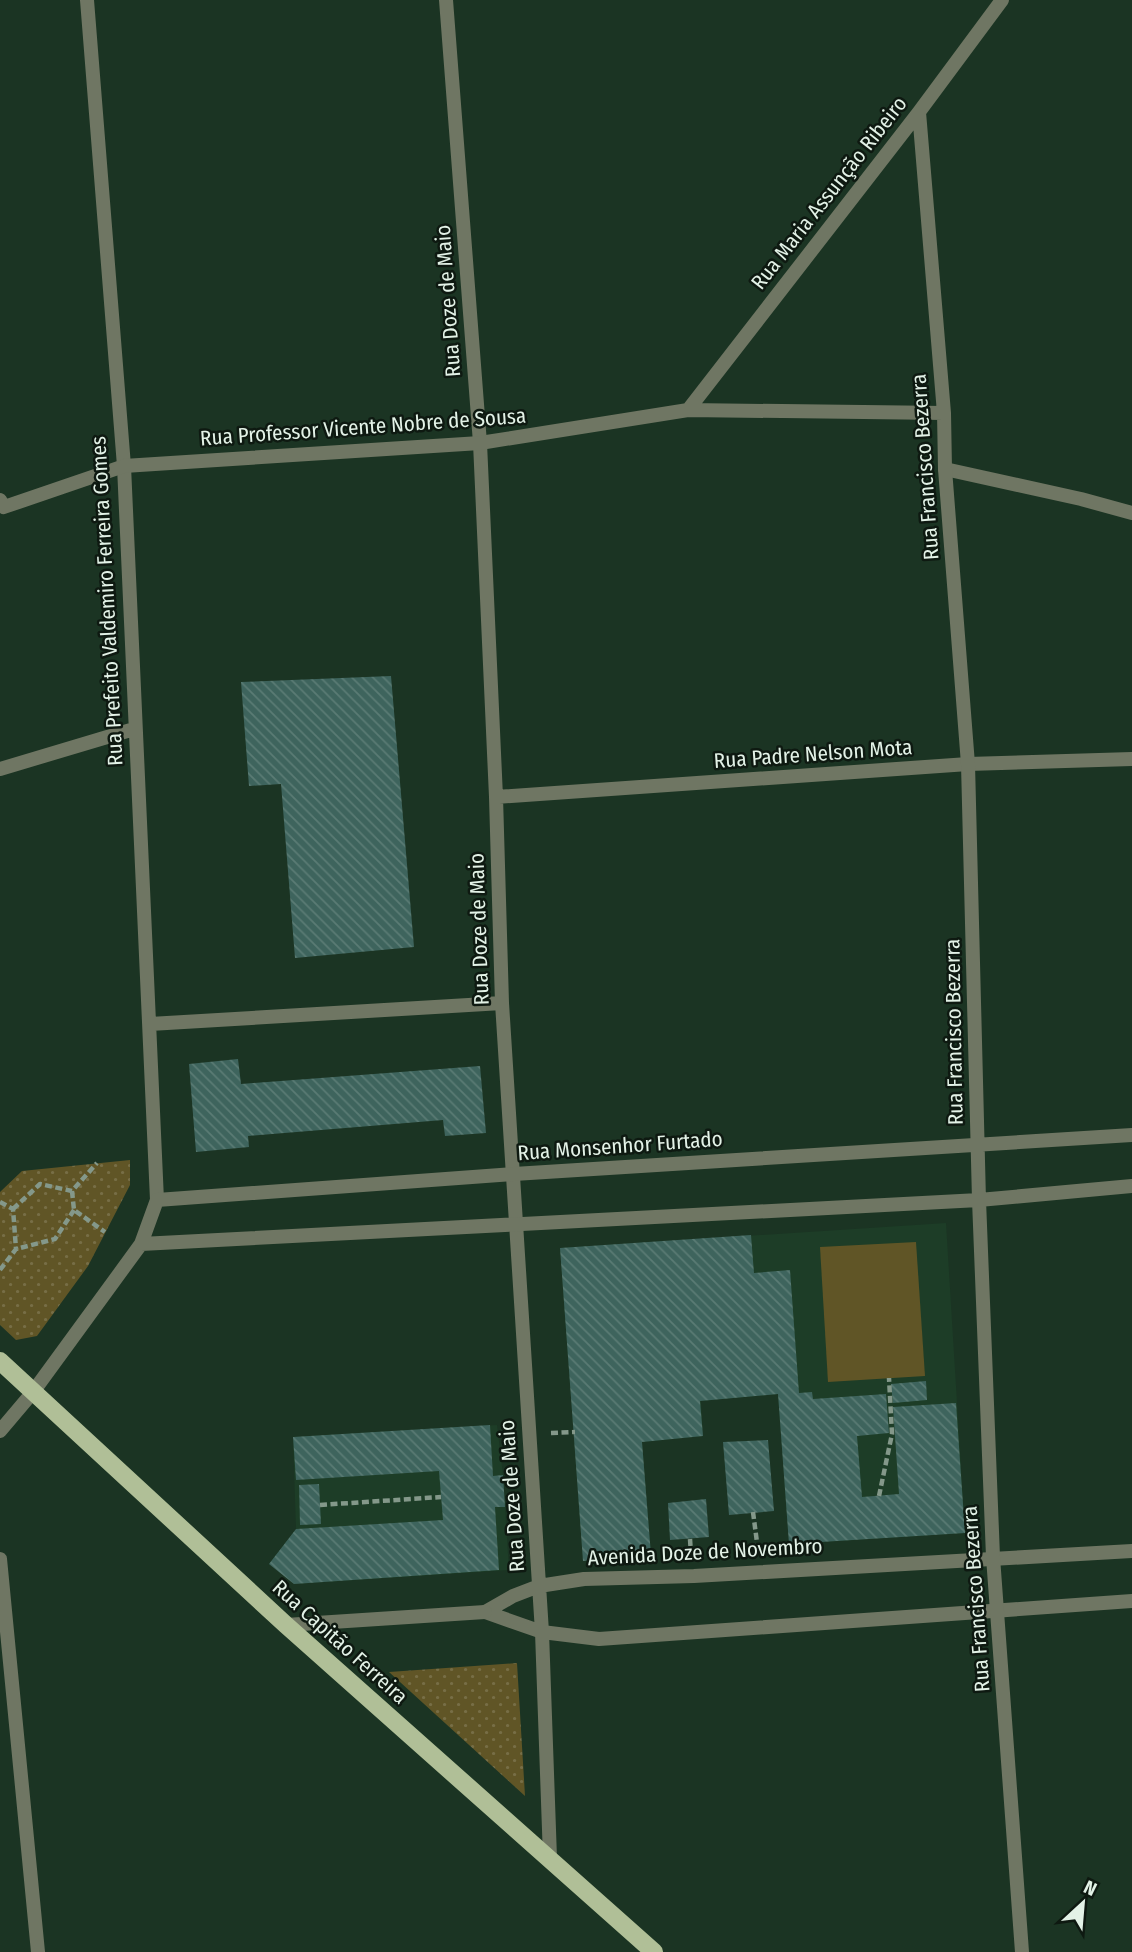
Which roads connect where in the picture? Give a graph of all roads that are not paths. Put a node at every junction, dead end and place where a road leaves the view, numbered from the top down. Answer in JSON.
{"nodes":[{"id":1,"x":86,"y":0,"type":"edge"},
{"id":2,"x":446,"y":0,"type":"edge"},
{"id":3,"x":1002,"y":0,"type":"edge"},
{"id":4,"x":919,"y":112,"type":"junction"},
{"id":5,"x":688,"y":410,"type":"junction"},
{"id":6,"x":944,"y":413,"type":"junction"},
{"id":7,"x":480,"y":443,"type":"junction"},
{"id":8,"x":124,"y":466,"type":"junction"},
{"id":9,"x":944,"y":469,"type":"junction"},
{"id":10,"x":1,"y":505,"type":"edge"},
{"id":11,"x":1132,"y":513,"type":"edge"},
{"id":12,"x":134,"y":729,"type":"junction"},
{"id":13,"x":1132,"y":759,"type":"edge"},
{"id":14,"x":968,"y":764,"type":"junction"},
{"id":15,"x":0,"y":769,"type":"edge"},
{"id":16,"x":496,"y":797,"type":"junction"},
{"id":17,"x":502,"y":1003,"type":"junction"},
{"id":18,"x":150,"y":1024,"type":"junction"},
{"id":19,"x":1132,"y":1135,"type":"edge"},
{"id":20,"x":978,"y":1143,"type":"junction"},
{"id":21,"x":514,"y":1174,"type":"junction"},
{"id":22,"x":1132,"y":1186,"type":"edge"},
{"id":23,"x":157,"y":1200,"type":"junction"},
{"id":24,"x":979,"y":1200,"type":"junction"},
{"id":25,"x":515,"y":1224,"type":"junction"},
{"id":26,"x":141,"y":1244,"type":"junction"},
{"id":27,"x":0,"y":1361,"type":"edge"},
{"id":28,"x":33,"y":1392,"type":"junction"},
{"id":29,"x":0,"y":1431,"type":"edge"},
{"id":30,"x":1132,"y":1551,"type":"edge"},
{"id":31,"x":993,"y":1557,"type":"junction"},
{"id":32,"x":0,"y":1559,"type":"edge"},
{"id":33,"x":539,"y":1586,"type":"junction"},
{"id":34,"x":1132,"y":1601,"type":"edge"},
{"id":35,"x":997,"y":1611,"type":"junction"},
{"id":36,"x":485,"y":1612,"type":"junction"},
{"id":37,"x":286,"y":1625,"type":"junction"},
{"id":38,"x":542,"y":1632,"type":"junction"},
{"id":39,"x":550,"y":1858,"type":"junction"},
{"id":40,"x":38,"y":1952,"type":"edge"},
{"id":41,"x":654,"y":1952,"type":"edge"},
{"id":42,"x":1022,"y":1952,"type":"edge"}],
"edges":[{"from":1,"to":8,"type":"street","name":"Rua Prefeito Valdemiro Ferreira Gomes"},
{"from":2,"to":7,"type":"street","name":"Rua Doze de Maio"},
{"from":3,"to":4,"type":"street","name":"Rua Maria Assunção Ribeiro"},
{"from":4,"to":5,"type":"street","name":"Rua Maria Assunção Ribeiro"},
{"from":4,"to":6,"type":"street","name":"Rua Francisco Bezerra"},
{"from":5,"to":6,"type":"street","name":"Rua Professor Vicente Nobre de Sousa"},
{"from":5,"to":7,"type":"street","name":"Rua Professor Vicente Nobre de Sousa"},
{"from":6,"to":9,"type":"street","name":"Rua Francisco Bezerra"},
{"from":7,"to":8,"type":"street","name":"Rua Professor Vicente Nobre de Sousa"},
{"from":7,"to":16,"type":"street","name":"Rua Doze de Maio"},
{"from":8,"to":10,"type":"street","name":"Rua Professor Vicente Nobre de Sousa"},
{"from":8,"to":12,"type":"street","name":"Rua Prefeito Valdemiro Ferreira Gomes"},
{"from":9,"to":11,"type":"street"},
{"from":9,"to":14,"type":"street","name":"Rua Francisco Bezerra"},
{"from":12,"to":15,"type":"street"},
{"from":12,"to":18,"type":"street","name":"Rua Prefeito Valdemiro Ferreira Gomes"},
{"from":13,"to":14,"type":"street","name":"Rua Padre Nelson Mota"},
{"from":14,"to":16,"type":"street","name":"Rua Padre Nelson Mota"},
{"from":14,"to":20,"type":"street","name":"Rua Francisco Bezerra"},
{"from":16,"to":17,"type":"street","name":"Rua Doze de Maio"},
{"from":17,"to":18,"type":"street"},
{"from":17,"to":21,"type":"street","name":"Rua Doze de Maio"},
{"from":18,"to":23,"type":"street","name":"Rua Prefeito Valdemiro Ferreira Gomes"},
{"from":19,"to":20,"type":"street","name":"Rua Monsenhor Furtado"},
{"from":20,"to":21,"type":"street","name":"Rua Monsenhor Furtado"},
{"from":20,"to":24,"type":"street","name":"Rua Francisco Bezerra"},
{"from":21,"to":23,"type":"street","name":"Rua Monsenhor Furtado"},
{"from":21,"to":25,"type":"street","name":"Rua Doze de Maio"},
{"from":22,"to":24,"type":"street"},
{"from":23,"to":26,"type":"street"},
{"from":24,"to":25,"type":"street"},
{"from":24,"to":31,"type":"street","name":"Rua Francisco Bezerra"},
{"from":25,"to":26,"type":"street"},
{"from":25,"to":33,"type":"street","name":"Rua Doze de Maio"},
{"from":26,"to":28,"type":"street"},
{"from":27,"to":28,"type":"main road","name":"Rua Capitão Ferreira"},
{"from":28,"to":29,"type":"street"},
{"from":28,"to":37,"type":"main road","name":"Rua Capitão Ferreira"},
{"from":30,"to":31,"type":"street","name":"Avenida Doze de Novembro"},
{"from":31,"to":33,"type":"street","name":"Avenida Doze de Novembro"},
{"from":31,"to":35,"type":"street","name":"Rua Francisco Bezerra"},
{"from":32,"to":40,"type":"street"},
{"from":33,"to":36,"type":"street","name":"Avenida Doze de Novembro"},
{"from":33,"to":38,"type":"street","name":"Rua Doze de Maio"},
{"from":34,"to":35,"type":"street"},
{"from":35,"to":38,"type":"street"},
{"from":35,"to":42,"type":"street","name":"Rua Francisco Bezerra"},
{"from":36,"to":37,"type":"street","name":"Avenida Doze de Novembro"},
{"from":36,"to":38,"type":"street"},
{"from":37,"to":39,"type":"main road","name":"Rua Capitão Ferreira"},
{"from":38,"to":39,"type":"street","name":"Rua Doze de Maio"},
{"from":39,"to":41,"type":"main road","name":"Rua Capitão Ferreira"}]}
